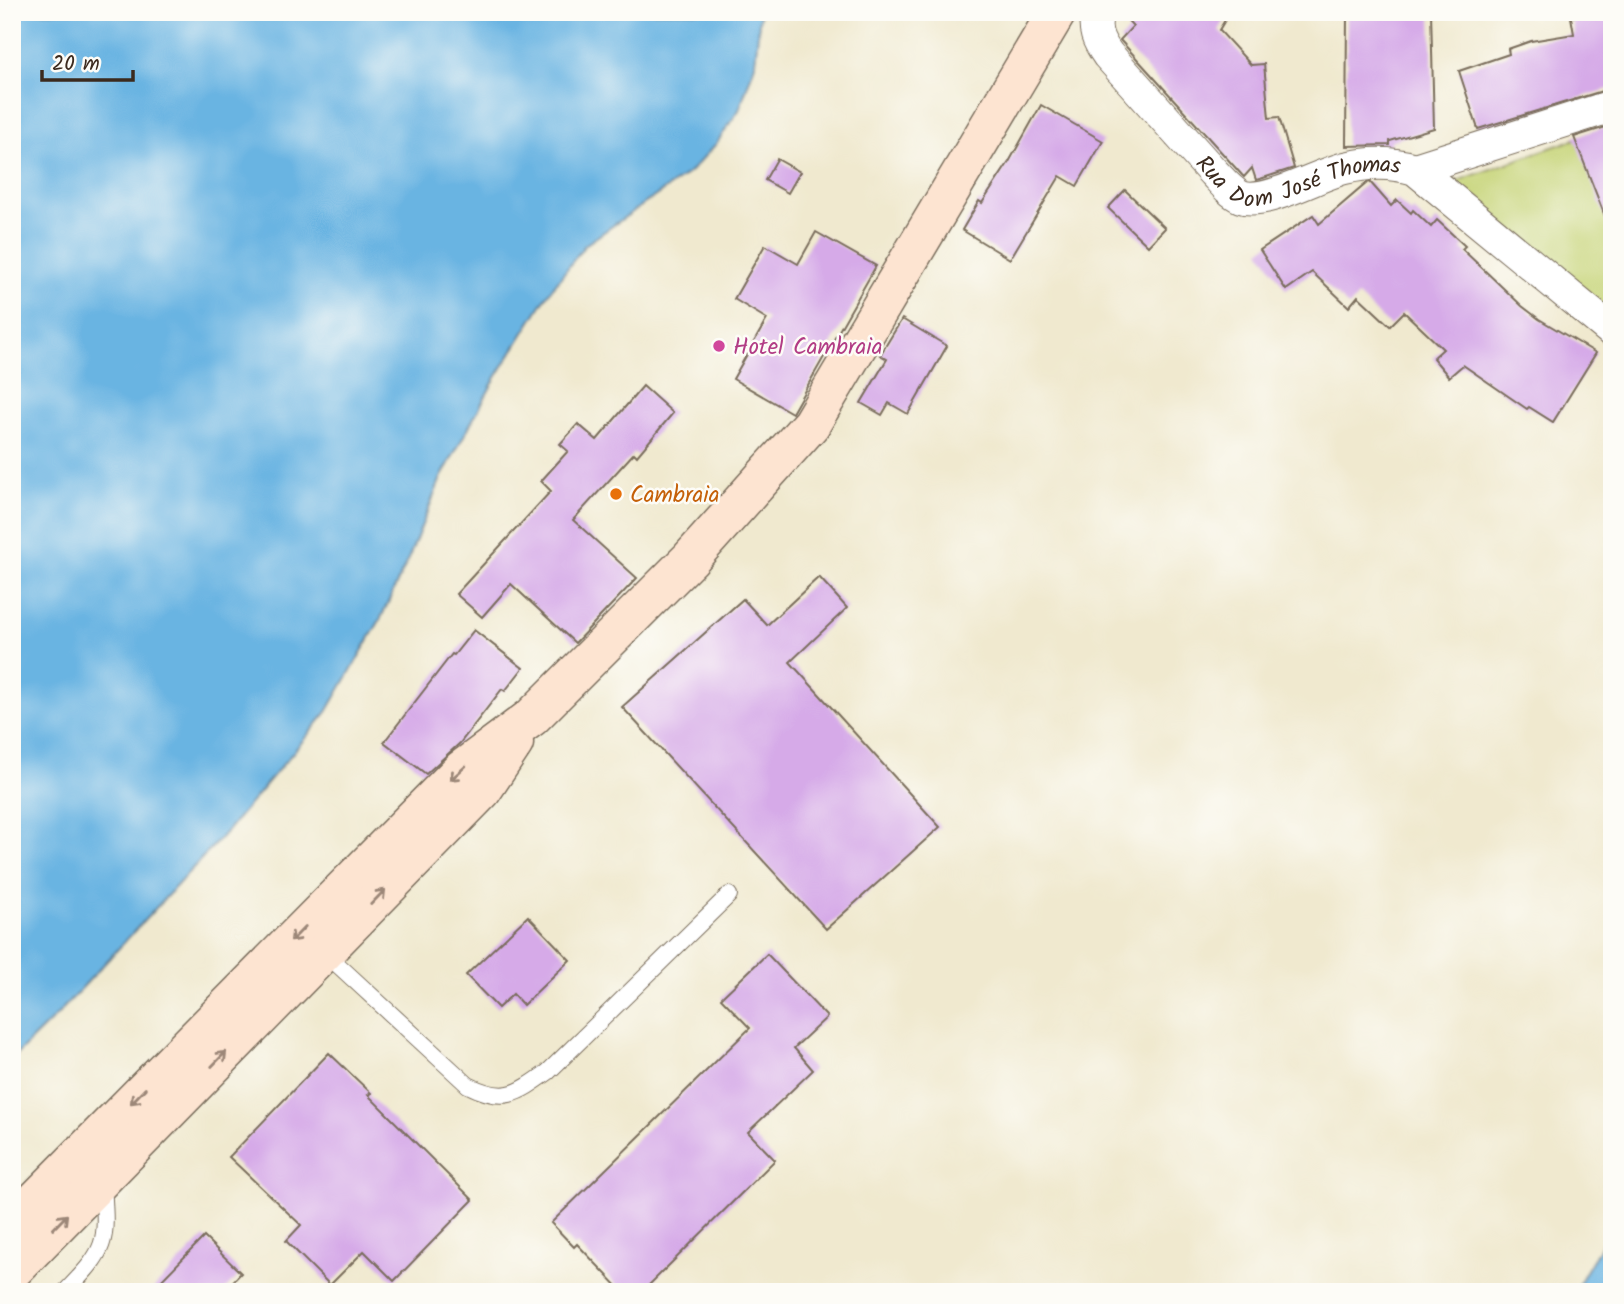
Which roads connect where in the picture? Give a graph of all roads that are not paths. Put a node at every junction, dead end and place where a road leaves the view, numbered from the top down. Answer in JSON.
{"nodes":[{"id":1,"x":1057,"y":12,"type":"edge"},
{"id":2,"x":1098,"y":12,"type":"edge"},
{"id":3,"x":1612,"y":106,"type":"edge"},
{"id":4,"x":1415,"y":169,"type":"junction"},
{"id":5,"x":1612,"y":331,"type":"edge"},
{"id":6,"x":532,"y":717,"type":"junction"},
{"id":7,"x":729,"y":895,"type":"dead end"},
{"id":8,"x":324,"y":952,"type":"junction"},
{"id":9,"x":103,"y":1178,"type":"junction"},
{"id":10,"x":12,"y":1224,"type":"edge"},
{"id":11,"x":12,"y":1271,"type":"edge"},
{"id":12,"x":65,"y":1292,"type":"edge"}],
"edges":[{"from":1,"to":6,"type":"main road"},
{"from":2,"to":4,"type":"street","name":"Rua Dom José Thomas"},
{"from":3,"to":4,"type":"street"},
{"from":4,"to":5,"type":"street","name":"Rua Dom José Thomas"},
{"from":8,"to":6,"type":"main road","one_way":true},
{"from":6,"to":10,"type":"main road","one_way":true},
{"from":7,"to":8,"type":"lane"},
{"from":9,"to":8,"type":"main road","one_way":true},
{"from":11,"to":9,"type":"main road","one_way":true},
{"from":9,"to":12,"type":"lane"}]}
